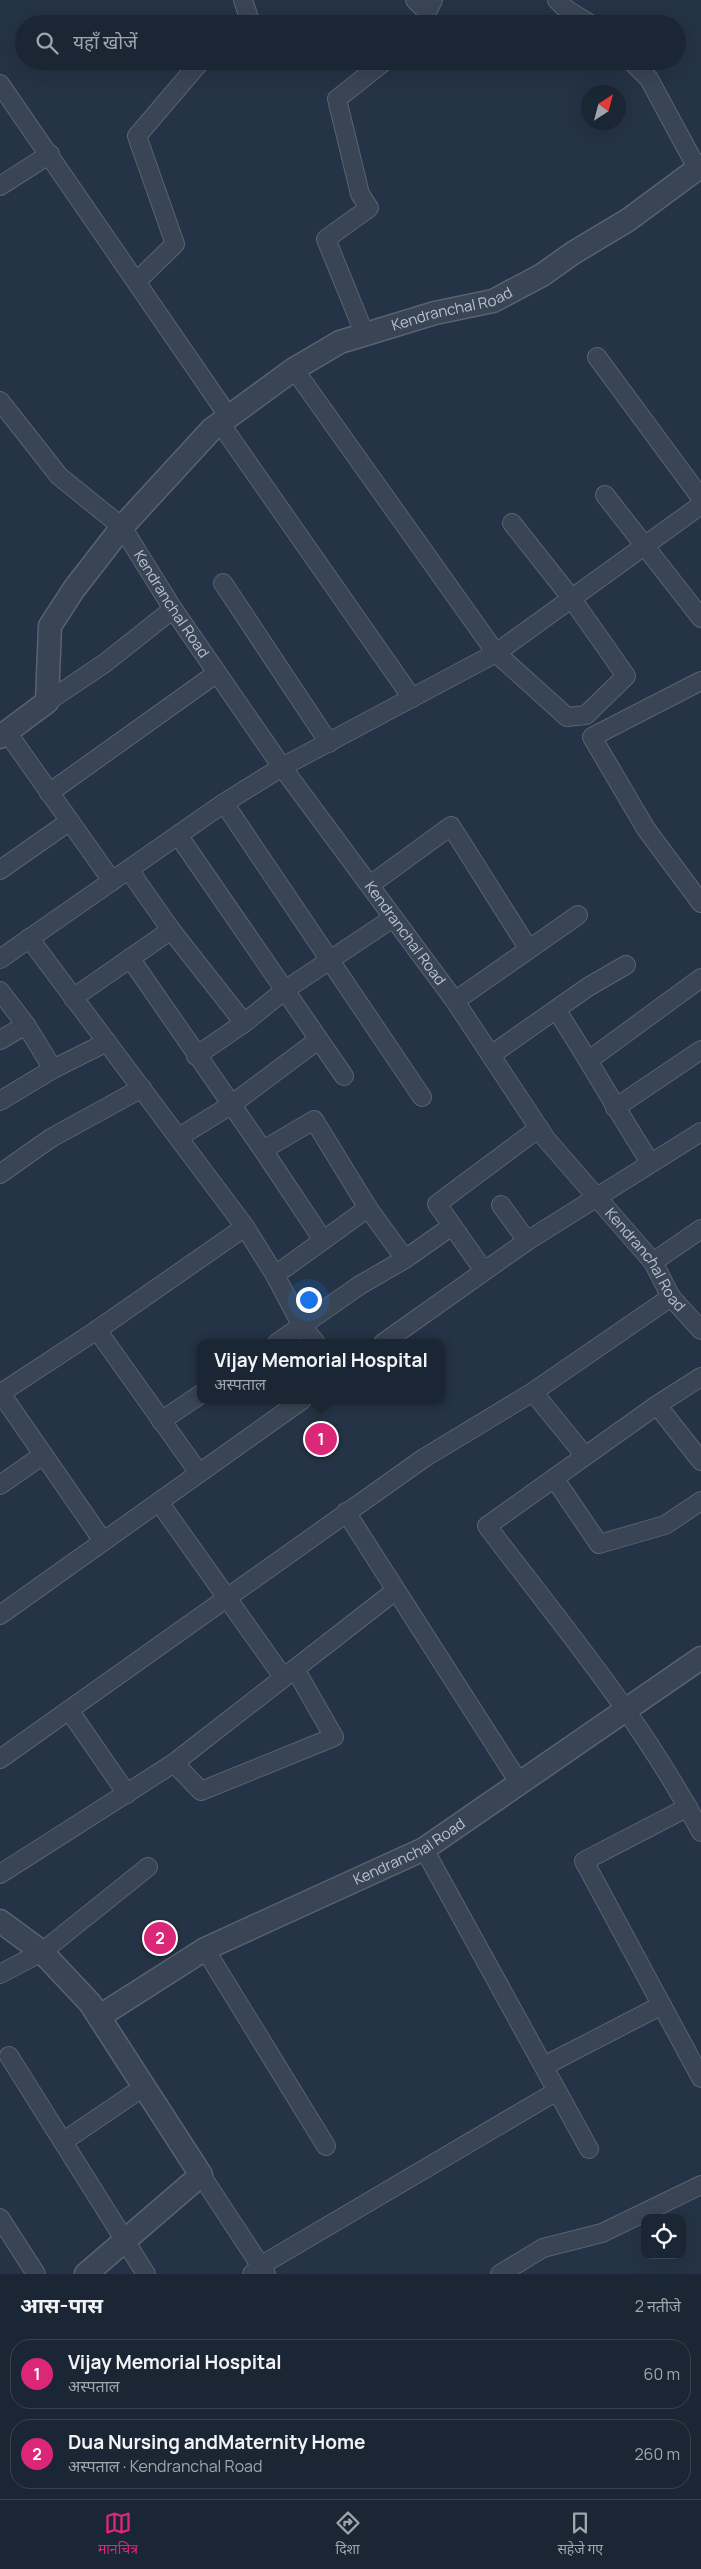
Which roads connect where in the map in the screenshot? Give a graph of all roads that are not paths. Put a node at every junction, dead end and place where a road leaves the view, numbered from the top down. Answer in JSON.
{"nodes":[{"id":1,"x":243,"y":0,"type":"edge"},
{"id":2,"x":557,"y":0,"type":"edge"},
{"id":3,"x":248,"y":15,"type":"edge"},
{"id":4,"x":576,"y":15,"type":"edge"},
{"id":5,"x":193,"y":70,"type":"edge"},
{"id":6,"x":374,"y":70,"type":"edge"},
{"id":7,"x":640,"y":70,"type":"edge"},
{"id":8,"x":0,"y":84,"type":"edge"},
{"id":9,"x":50,"y":154,"type":"junction"},
{"id":10,"x":700,"y":170,"type":"edge"},
{"id":11,"x":0,"y":186,"type":"edge"},
{"id":12,"x":138,"y":280,"type":"junction"},
{"id":13,"x":365,"y":334,"type":"junction"},
{"id":14,"x":597,"y":357,"type":"dead end"},
{"id":15,"x":294,"y":369,"type":"junction"},
{"id":16,"x":0,"y":401,"type":"edge"},
{"id":17,"x":225,"y":420,"type":"junction"},
{"id":18,"x":605,"y":495,"type":"dead end"},
{"id":19,"x":701,"y":498,"type":"edge"},
{"id":20,"x":701,"y":505,"type":"edge"},
{"id":21,"x":512,"y":523,"type":"dead end"},
{"id":22,"x":122,"y":527,"type":"junction"},
{"id":23,"x":645,"y":546,"type":"junction"},
{"id":24,"x":223,"y":583,"type":"dead end"},
{"id":25,"x":572,"y":598,"type":"junction"},
{"id":26,"x":173,"y":609,"type":"junction"},
{"id":27,"x":701,"y":618,"type":"edge"},
{"id":28,"x":496,"y":653,"type":"junction"},
{"id":29,"x":217,"y":672,"type":"junction"},
{"id":30,"x":701,"y":681,"type":"edge"},
{"id":31,"x":412,"y":698,"type":"junction"},
{"id":32,"x":47,"y":702,"type":"junction"},
{"id":33,"x":3,"y":734,"type":"edge"},
{"id":34,"x":329,"y":743,"type":"junction"},
{"id":35,"x":282,"y":768,"type":"junction"},
{"id":36,"x":50,"y":792,"type":"junction"},
{"id":37,"x":224,"y":804,"type":"junction"},
{"id":38,"x":70,"y":821,"type":"junction"},
{"id":39,"x":178,"y":835,"type":"junction"},
{"id":40,"x":0,"y":870,"type":"edge"},
{"id":41,"x":129,"y":870,"type":"junction"},
{"id":42,"x":112,"y":881,"type":"junction"},
{"id":43,"x":370,"y":885,"type":"junction"},
{"id":44,"x":701,"y":903,"type":"edge"},
{"id":45,"x":578,"y":915,"type":"dead end"},
{"id":46,"x":393,"y":918,"type":"junction"},
{"id":47,"x":171,"y":930,"type":"junction"},
{"id":48,"x":29,"y":938,"type":"junction"},
{"id":49,"x":528,"y":948,"type":"junction"},
{"id":50,"x":130,"y":958,"type":"junction"},
{"id":51,"x":0,"y":959,"type":"edge"},
{"id":52,"x":331,"y":960,"type":"junction"},
{"id":53,"x":626,"y":965,"type":"dead end"},
{"id":54,"x":701,"y":978,"type":"edge"},
{"id":55,"x":285,"y":990,"type":"junction"},
{"id":56,"x":0,"y":991,"type":"edge"},
{"id":57,"x":73,"y":998,"type":"junction"},
{"id":58,"x":455,"y":1001,"type":"junction"},
{"id":59,"x":557,"y":1011,"type":"junction"},
{"id":60,"x":244,"y":1023,"type":"junction"},
{"id":61,"x":26,"y":1025,"type":"junction"},
{"id":62,"x":0,"y":1040,"type":"edge"},
{"id":63,"x":318,"y":1040,"type":"junction"},
{"id":64,"x":107,"y":1042,"type":"junction"},
{"id":65,"x":701,"y":1050,"type":"edge"},
{"id":66,"x":491,"y":1055,"type":"junction"},
{"id":67,"x":196,"y":1056,"type":"junction"},
{"id":68,"x":589,"y":1060,"type":"junction"},
{"id":69,"x":53,"y":1069,"type":"junction"},
{"id":70,"x":344,"y":1076,"type":"dead end"},
{"id":71,"x":142,"y":1088,"type":"junction"},
{"id":72,"x":422,"y":1096,"type":"dead end"},
{"id":73,"x":0,"y":1102,"type":"edge"},
{"id":74,"x":231,"y":1104,"type":"junction"},
{"id":75,"x":615,"y":1108,"type":"junction"},
{"id":76,"x":539,"y":1128,"type":"junction"},
{"id":77,"x":701,"y":1132,"type":"edge"},
{"id":78,"x":179,"y":1137,"type":"junction"},
{"id":79,"x":263,"y":1150,"type":"junction"},
{"id":80,"x":650,"y":1162,"type":"junction"},
{"id":81,"x":0,"y":1174,"type":"edge"},
{"id":82,"x":596,"y":1198,"type":"junction"},
{"id":83,"x":501,"y":1205,"type":"dead end"},
{"id":84,"x":368,"y":1208,"type":"junction"},
{"id":85,"x":452,"y":1226,"type":"junction"},
{"id":86,"x":245,"y":1227,"type":"junction"},
{"id":87,"x":701,"y":1229,"type":"edge"},
{"id":88,"x":323,"y":1240,"type":"junction"},
{"id":89,"x":527,"y":1241,"type":"junction"},
{"id":90,"x":406,"y":1260,"type":"junction"},
{"id":91,"x":653,"y":1262,"type":"junction"},
{"id":92,"x":484,"y":1271,"type":"junction"},
{"id":93,"x":275,"y":1275,"type":"junction"},
{"id":94,"x":671,"y":1296,"type":"junction"},
{"id":95,"x":698,"y":1322,"type":"edge"},
{"id":96,"x":302,"y":1326,"type":"junction"},
{"id":97,"x":97,"y":1330,"type":"junction"},
{"id":98,"x":284,"y":1339,"type":"edge"},
{"id":99,"x":313,"y":1339,"type":"edge"},
{"id":100,"x":389,"y":1339,"type":"edge"},
{"id":101,"x":701,"y":1377,"type":"edge"},
{"id":102,"x":0,"y":1392,"type":"edge"},
{"id":103,"x":533,"y":1392,"type":"junction"},
{"id":104,"x":197,"y":1397,"type":"edge"},
{"id":105,"x":296,"y":1404,"type":"edge"},
{"id":106,"x":657,"y":1405,"type":"junction"},
{"id":107,"x":161,"y":1421,"type":"junction"},
{"id":108,"x":43,"y":1455,"type":"junction"},
{"id":109,"x":585,"y":1456,"type":"junction"},
{"id":110,"x":701,"y":1461,"type":"edge"},
{"id":111,"x":199,"y":1473,"type":"junction"},
{"id":112,"x":554,"y":1478,"type":"junction"},
{"id":113,"x":0,"y":1485,"type":"edge"},
{"id":114,"x":701,"y":1501,"type":"edge"},
{"id":115,"x":159,"y":1502,"type":"junction"},
{"id":116,"x":346,"y":1512,"type":"junction"},
{"id":117,"x":103,"y":1542,"type":"junction"},
{"id":118,"x":395,"y":1591,"type":"junction"},
{"id":119,"x":227,"y":1597,"type":"junction"},
{"id":120,"x":0,"y":1615,"type":"edge"},
{"id":121,"x":701,"y":1658,"type":"edge"},
{"id":122,"x":289,"y":1673,"type":"junction"},
{"id":123,"x":69,"y":1710,"type":"junction"},
{"id":124,"x":627,"y":1710,"type":"junction"},
{"id":125,"x":0,"y":1759,"type":"edge"},
{"id":126,"x":174,"y":1763,"type":"junction"},
{"id":127,"x":520,"y":1784,"type":"junction"},
{"id":128,"x":127,"y":1794,"type":"junction"},
{"id":129,"x":688,"y":1807,"type":"junction"},
{"id":130,"x":701,"y":1832,"type":"edge"},
{"id":131,"x":424,"y":1849,"type":"junction"},
{"id":132,"x":148,"y":1867,"type":"dead end"},
{"id":133,"x":0,"y":1874,"type":"edge"},
{"id":134,"x":0,"y":1921,"type":"edge"},
{"id":135,"x":205,"y":1949,"type":"junction"},
{"id":136,"x":42,"y":1952,"type":"junction"},
{"id":137,"x":0,"y":1974,"type":"edge"},
{"id":138,"x":662,"y":2005,"type":"junction"},
{"id":139,"x":100,"y":2016,"type":"junction"},
{"id":140,"x":9,"y":2056,"type":"dead end"},
{"id":141,"x":544,"y":2066,"type":"junction"},
{"id":142,"x":701,"y":2078,"type":"edge"},
{"id":143,"x":145,"y":2086,"type":"junction"},
{"id":144,"x":557,"y":2091,"type":"junction"},
{"id":145,"x":64,"y":2141,"type":"junction"},
{"id":146,"x":326,"y":2146,"type":"dead end"},
{"id":147,"x":589,"y":2149,"type":"dead end"},
{"id":148,"x":201,"y":2174,"type":"junction"},
{"id":149,"x":701,"y":2184,"type":"edge"},
{"id":150,"x":0,"y":2218,"type":"edge"},
{"id":151,"x":124,"y":2241,"type":"junction"},
{"id":152,"x":259,"y":2271,"type":"edge"},
{"id":153,"x":36,"y":2274,"type":"edge"},
{"id":154,"x":86,"y":2274,"type":"edge"},
{"id":155,"x":146,"y":2274,"type":"edge"},
{"id":156,"x":500,"y":2274,"type":"edge"}],
"edges":[{"from":1,"to":3,"type":"street"},
{"from":2,"to":4,"type":"street"},
{"from":5,"to":12,"type":"street"},
{"from":6,"to":13,"type":"street"},
{"from":7,"to":10,"type":"street","name":"Kendranchal Road"},
{"from":8,"to":9,"type":"street"},
{"from":9,"to":11,"type":"street"},
{"from":9,"to":12,"type":"street"},
{"from":10,"to":13,"type":"street","name":"Kendranchal Road"},
{"from":12,"to":17,"type":"street"},
{"from":13,"to":15,"type":"street","name":"Kendranchal Road"},
{"from":14,"to":19,"type":"street"},
{"from":15,"to":17,"type":"street","name":"Kendranchal Road"},
{"from":15,"to":28,"type":"street"},
{"from":16,"to":22,"type":"street"},
{"from":17,"to":22,"type":"street","name":"Kendranchal Road"},
{"from":17,"to":31,"type":"street"},
{"from":18,"to":23,"type":"street"},
{"from":20,"to":23,"type":"street"},
{"from":21,"to":25,"type":"street"},
{"from":22,"to":26,"type":"street","name":"Kendranchal Road"},
{"from":22,"to":32,"type":"street","name":"Kendranchal Road"},
{"from":23,"to":25,"type":"street"},
{"from":23,"to":27,"type":"street"},
{"from":24,"to":34,"type":"street"},
{"from":25,"to":28,"type":"street"},
{"from":25,"to":28,"type":"street"},
{"from":26,"to":29,"type":"street","name":"Kendranchal Road"},
{"from":26,"to":32,"type":"street"},
{"from":28,"to":31,"type":"street"},
{"from":29,"to":35,"type":"street","name":"Kendranchal Road"},
{"from":29,"to":36,"type":"street"},
{"from":30,"to":44,"type":"street"},
{"from":31,"to":34,"type":"street"},
{"from":32,"to":33,"type":"street"},
{"from":33,"to":36,"type":"street"},
{"from":34,"to":35,"type":"street"},
{"from":35,"to":37,"type":"street"},
{"from":35,"to":43,"type":"street","name":"Kendranchal Road"},
{"from":36,"to":38,"type":"street"},
{"from":37,"to":39,"type":"street"},
{"from":37,"to":52,"type":"street"},
{"from":38,"to":40,"type":"street"},
{"from":38,"to":42,"type":"street"},
{"from":39,"to":41,"type":"street"},
{"from":39,"to":55,"type":"street"},
{"from":41,"to":42,"type":"street"},
{"from":41,"to":47,"type":"street"},
{"from":42,"to":48,"type":"street"},
{"from":43,"to":46,"type":"street","name":"Kendranchal Road"},
{"from":43,"to":49,"type":"street"},
{"from":45,"to":49,"type":"street"},
{"from":46,"to":52,"type":"street"},
{"from":46,"to":58,"type":"street","name":"Kendranchal Road"},
{"from":47,"to":50,"type":"street"},
{"from":47,"to":60,"type":"street"},
{"from":48,"to":51,"type":"street"},
{"from":48,"to":57,"type":"street"},
{"from":49,"to":58,"type":"street"},
{"from":50,"to":57,"type":"street"},
{"from":50,"to":67,"type":"street"},
{"from":52,"to":55,"type":"street"},
{"from":52,"to":72,"type":"street"},
{"from":53,"to":59,"type":"street"},
{"from":54,"to":68,"type":"street"},
{"from":55,"to":60,"type":"street"},
{"from":55,"to":63,"type":"street"},
{"from":56,"to":61,"type":"street"},
{"from":57,"to":64,"type":"street"},
{"from":58,"to":66,"type":"street","name":"Kendranchal Road"},
{"from":59,"to":66,"type":"street"},
{"from":59,"to":68,"type":"street"},
{"from":60,"to":67,"type":"street"},
{"from":61,"to":62,"type":"street"},
{"from":61,"to":69,"type":"street"},
{"from":63,"to":70,"type":"street"},
{"from":63,"to":74,"type":"street"},
{"from":64,"to":69,"type":"street"},
{"from":64,"to":71,"type":"street"},
{"from":65,"to":75,"type":"street"},
{"from":66,"to":76,"type":"street","name":"Kendranchal Road"},
{"from":67,"to":74,"type":"street"},
{"from":68,"to":75,"type":"street"},
{"from":69,"to":73,"type":"street"},
{"from":71,"to":78,"type":"street"},
{"from":71,"to":81,"type":"street"},
{"from":74,"to":78,"type":"street"},
{"from":74,"to":79,"type":"street"},
{"from":75,"to":80,"type":"street"},
{"from":76,"to":82,"type":"street","name":"Kendranchal Road"},
{"from":76,"to":85,"type":"street"},
{"from":77,"to":80,"type":"street"},
{"from":78,"to":86,"type":"street"},
{"from":79,"to":84,"type":"street"},
{"from":79,"to":88,"type":"street"},
{"from":80,"to":82,"type":"street"},
{"from":82,"to":89,"type":"street"},
{"from":82,"to":91,"type":"street","name":"Kendranchal Road"},
{"from":83,"to":89,"type":"street"},
{"from":84,"to":88,"type":"street"},
{"from":84,"to":90,"type":"street"},
{"from":85,"to":90,"type":"street"},
{"from":85,"to":92,"type":"street"},
{"from":86,"to":93,"type":"street"},
{"from":86,"to":97,"type":"street"},
{"from":87,"to":91,"type":"street"},
{"from":88,"to":93,"type":"street"},
{"from":89,"to":92,"type":"street"},
{"from":90,"to":96,"type":"street"},
{"from":91,"to":94,"type":"street","name":"Kendranchal Road"},
{"from":92,"to":100,"type":"street"},
{"from":93,"to":96,"type":"street"},
{"from":94,"to":95,"type":"street","name":"Kendranchal Road"},
{"from":94,"to":103,"type":"street"},
{"from":96,"to":98,"type":"street"},
{"from":96,"to":99,"type":"street"},
{"from":97,"to":102,"type":"street"},
{"from":97,"to":107,"type":"street"},
{"from":101,"to":106,"type":"street"},
{"from":102,"to":108,"type":"street"},
{"from":103,"to":109,"type":"street"},
{"from":103,"to":116,"type":"street"},
{"from":104,"to":107,"type":"street"},
{"from":105,"to":111,"type":"street"},
{"from":106,"to":109,"type":"street"},
{"from":106,"to":110,"type":"street"},
{"from":107,"to":111,"type":"street"},
{"from":108,"to":113,"type":"street"},
{"from":108,"to":117,"type":"street"},
{"from":109,"to":112,"type":"street"},
{"from":111,"to":115,"type":"street"},
{"from":112,"to":114,"type":"street"},
{"from":112,"to":124,"type":"street"},
{"from":115,"to":117,"type":"street"},
{"from":115,"to":119,"type":"street"},
{"from":116,"to":118,"type":"street"},
{"from":116,"to":119,"type":"street"},
{"from":117,"to":120,"type":"street"},
{"from":118,"to":122,"type":"street"},
{"from":118,"to":127,"type":"street"},
{"from":119,"to":122,"type":"street"},
{"from":119,"to":123,"type":"street"},
{"from":121,"to":124,"type":"street","name":"Kendranchal Road"},
{"from":122,"to":126,"type":"street"},
{"from":122,"to":126,"type":"street"},
{"from":123,"to":125,"type":"street"},
{"from":123,"to":128,"type":"street"},
{"from":124,"to":127,"type":"street","name":"Kendranchal Road"},
{"from":124,"to":129,"type":"street"},
{"from":126,"to":128,"type":"street"},
{"from":127,"to":131,"type":"street","name":"Kendranchal Road"},
{"from":128,"to":133,"type":"street"},
{"from":129,"to":130,"type":"street"},
{"from":129,"to":138,"type":"street"},
{"from":131,"to":135,"type":"street","name":"Kendranchal Road"},
{"from":131,"to":141,"type":"street"},
{"from":132,"to":136,"type":"street"},
{"from":134,"to":136,"type":"street"},
{"from":135,"to":139,"type":"street","name":"Kendranchal Road"},
{"from":135,"to":146,"type":"street"},
{"from":136,"to":137,"type":"street"},
{"from":136,"to":139,"type":"street"},
{"from":138,"to":141,"type":"street"},
{"from":138,"to":142,"type":"street"},
{"from":139,"to":143,"type":"street"},
{"from":140,"to":145,"type":"street"},
{"from":141,"to":144,"type":"street"},
{"from":143,"to":145,"type":"street"},
{"from":143,"to":148,"type":"street"},
{"from":144,"to":147,"type":"street"},
{"from":144,"to":152,"type":"street"},
{"from":145,"to":151,"type":"street"},
{"from":148,"to":151,"type":"street"},
{"from":148,"to":152,"type":"street"},
{"from":149,"to":156,"type":"street"},
{"from":150,"to":153,"type":"street"},
{"from":151,"to":154,"type":"street"},
{"from":151,"to":155,"type":"street"}]}
